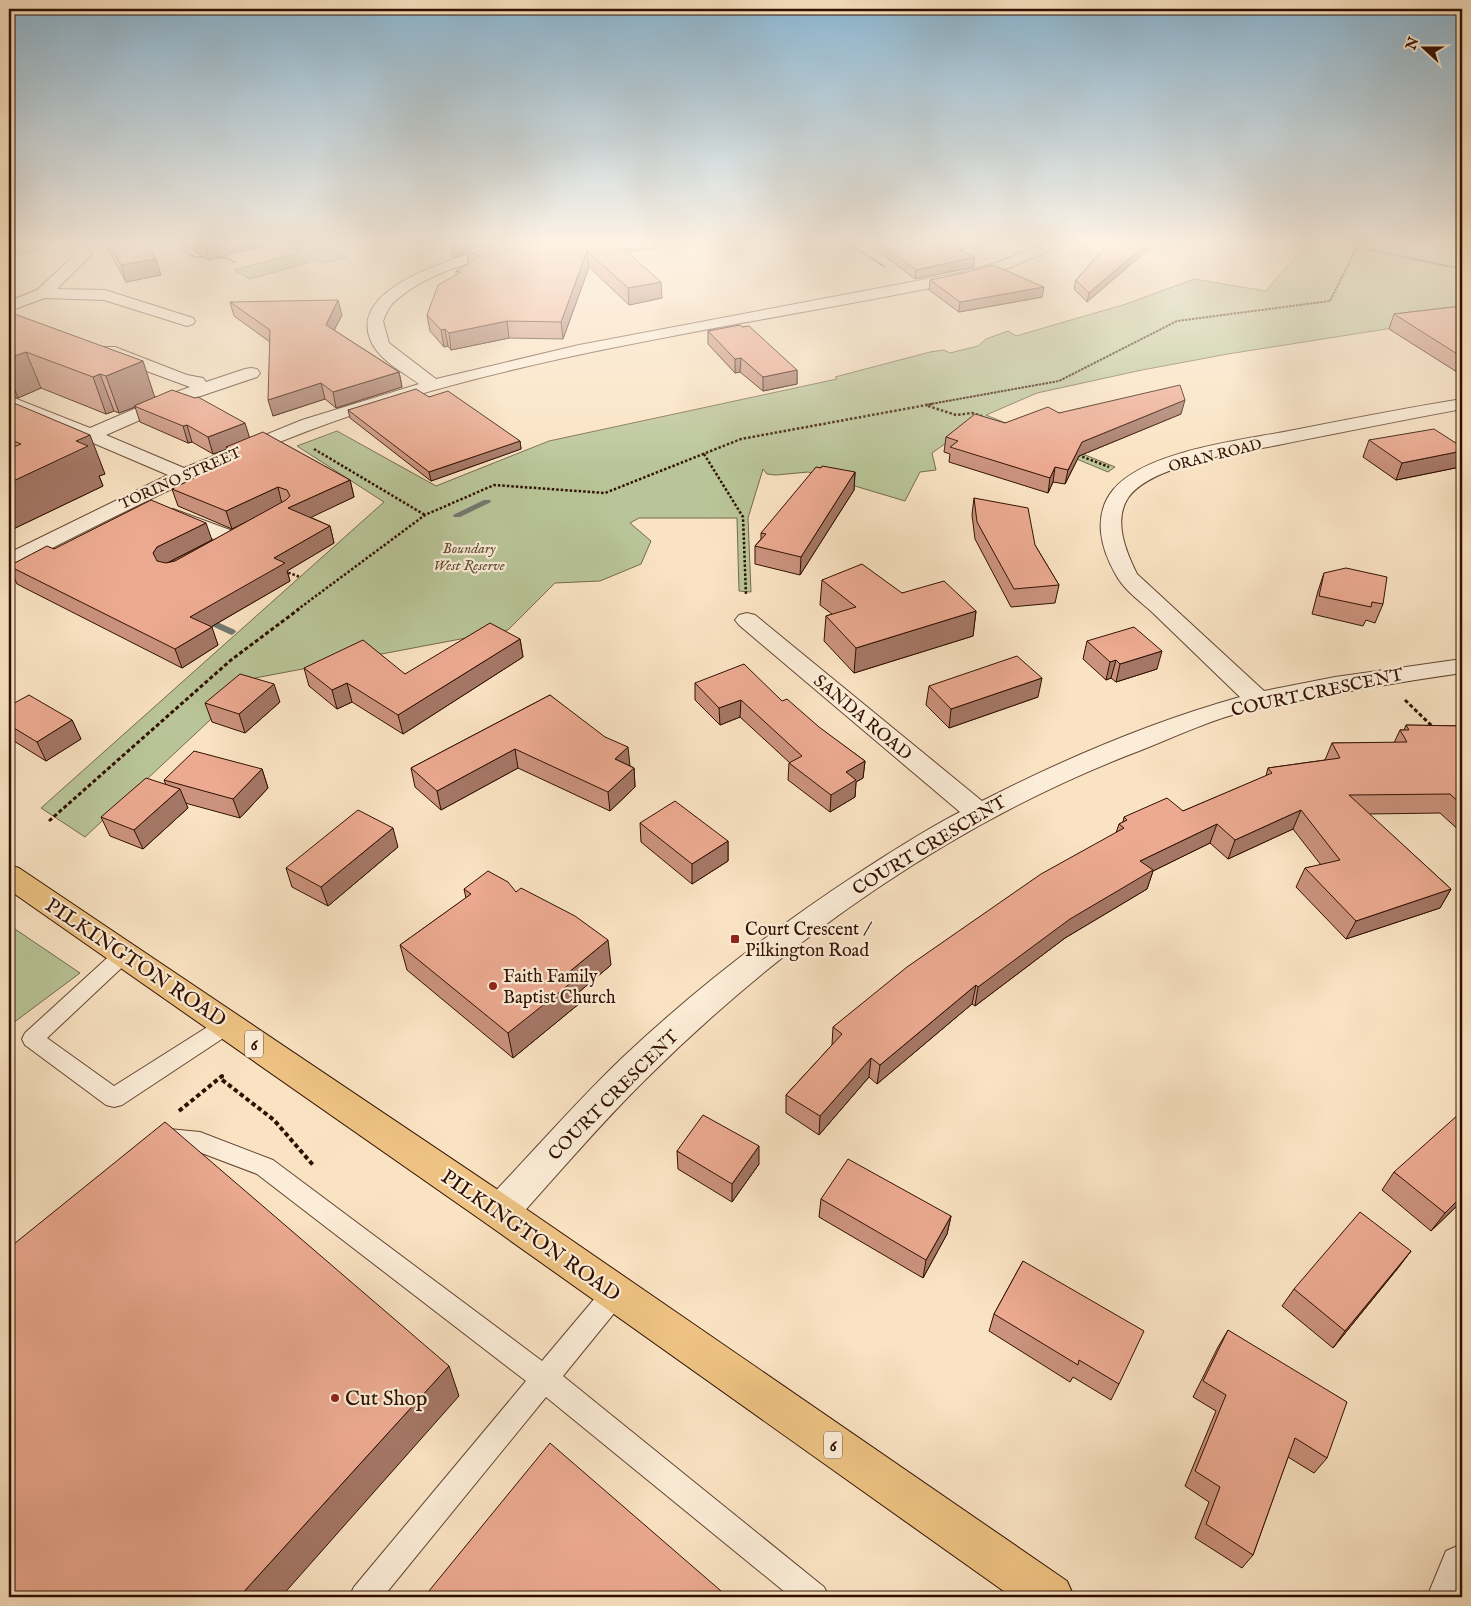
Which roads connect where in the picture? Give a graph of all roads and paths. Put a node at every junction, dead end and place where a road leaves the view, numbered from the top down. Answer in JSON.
{"nodes":[{"id":1,"x":22,"y":318,"type":"edge"},
{"id":2,"x":177,"y":318,"type":"edge"},
{"id":3,"x":378,"y":318,"type":"edge"},
{"id":4,"x":751,"y":318,"type":"edge"},
{"id":5,"x":1200,"y":318,"type":"edge"},
{"id":6,"x":27,"y":320,"type":"edge"},
{"id":7,"x":187,"y":321,"type":"dead end"},
{"id":8,"x":90,"y":344,"type":"edge"},
{"id":9,"x":251,"y":373,"type":"dead end"},
{"id":10,"x":432,"y":385,"type":"junction"},
{"id":11,"x":200,"y":390,"type":"junction"},
{"id":12,"x":1462,"y":404,"type":"edge"},
{"id":13,"x":926,"y":406,"type":"junction"},
{"id":14,"x":14,"y":408,"type":"edge"},
{"id":15,"x":990,"y":420,"type":"edge"},
{"id":16,"x":285,"y":433,"type":"junction"},
{"id":17,"x":90,"y":435,"type":"junction"},
{"id":18,"x":704,"y":454,"type":"junction"},
{"id":19,"x":1078,"y":455,"type":"edge"},
{"id":20,"x":184,"y":475,"type":"junction"},
{"id":21,"x":1137,"y":480,"type":"junction"},
{"id":22,"x":135,"y":498,"type":"junction"},
{"id":23,"x":425,"y":515,"type":"junction"},
{"id":24,"x":9,"y":560,"type":"edge"},
{"id":25,"x":190,"y":562,"type":"edge"},
{"id":26,"x":283,"y":570,"type":"edge"},
{"id":27,"x":300,"y":577,"type":"dead end"},
{"id":28,"x":747,"y":608,"type":"joint"},
{"id":29,"x":1462,"y":666,"type":"edge"},
{"id":30,"x":1381,"y":677,"type":"junction"},
{"id":31,"x":1258,"y":701,"type":"junction"},
{"id":32,"x":1435,"y":728,"type":"edge"},
{"id":33,"x":979,"y":813,"type":"junction"},
{"id":34,"x":49,"y":821,"type":"dead end"},
{"id":35,"x":10,"y":877,"type":"edge"},
{"id":36,"x":124,"y":954,"type":"junction"},
{"id":37,"x":227,"y":1025,"type":"junction"},
{"id":38,"x":222,"y":1076,"type":"dead end"},
{"id":39,"x":179,"y":1110,"type":"dead end"},
{"id":40,"x":147,"y":1156,"type":"edge"},
{"id":41,"x":500,"y":1212,"type":"junction"},
{"id":42,"x":615,"y":1293,"type":"junction"},
{"id":43,"x":545,"y":1379,"type":"junction"},
{"id":44,"x":1462,"y":1567,"type":"edge"},
{"id":45,"x":364,"y":1597,"type":"edge"},
{"id":46,"x":814,"y":1597,"type":"edge"},
{"id":47,"x":1051,"y":1597,"type":"edge"},
{"id":48,"x":1450,"y":1597,"type":"edge"}],
"edges":[{"from":1,"to":6,"type":"street"},
{"from":2,"to":7,"type":"street"},
{"from":3,"to":10,"type":"street"},
{"from":4,"to":10,"type":"street","name":"TORINO STREET"},
{"from":5,"to":13,"type":"path"},
{"from":8,"to":11,"type":"street"},
{"from":9,"to":11,"type":"street"},
{"from":10,"to":16,"type":"street","name":"TORINO STREET"},
{"from":11,"to":17,"type":"street"},
{"from":12,"to":21,"type":"street","name":"ORAN ROAD"},
{"from":13,"to":15,"type":"path"},
{"from":13,"to":18,"type":"path"},
{"from":14,"to":17,"type":"street"},
{"from":16,"to":20,"type":"street","name":"TORINO STREET"},
{"from":16,"to":23,"type":"path"},
{"from":17,"to":20,"type":"street"},
{"from":18,"to":23,"type":"path"},
{"from":18,"to":28,"type":"path"},
{"from":19,"to":21,"type":"path"},
{"from":20,"to":22,"type":"street","name":"TORINO STREET"},
{"from":21,"to":31,"type":"street","name":"ORAN ROAD"},
{"from":22,"to":24,"type":"street","name":"TORINO STREET"},
{"from":22,"to":25,"type":"street"},
{"from":23,"to":34,"type":"path"},
{"from":26,"to":27,"type":"path"},
{"from":28,"to":33,"type":"street","name":"SANDA ROAD"},
{"from":29,"to":30,"type":"street","name":"COURT CRESCENT"},
{"from":30,"to":31,"type":"street","name":"COURT CRESCENT"},
{"from":30,"to":32,"type":"path"},
{"from":31,"to":33,"type":"street","name":"COURT CRESCENT"},
{"from":33,"to":41,"type":"street","name":"COURT CRESCENT"},
{"from":35,"to":36,"type":"main road","name":"PILKINGTON ROAD","number":"6"},
{"from":36,"to":37,"type":"main road","name":"PILKINGTON ROAD","number":"6"},
{"from":36,"to":37,"type":"lane"},
{"from":37,"to":41,"type":"main road","name":"PILKINGTON ROAD","number":"6"},
{"from":38,"to":39,"type":"path"},
{"from":40,"to":43,"type":"lane"},
{"from":41,"to":42,"type":"main road","name":"PILKINGTON ROAD","number":"6"},
{"from":42,"to":43,"type":"lane"},
{"from":42,"to":47,"type":"main road","name":"PILKINGTON ROAD","number":"6"},
{"from":43,"to":45,"type":"lane"},
{"from":43,"to":46,"type":"lane"},
{"from":44,"to":48,"type":"street"}]}
